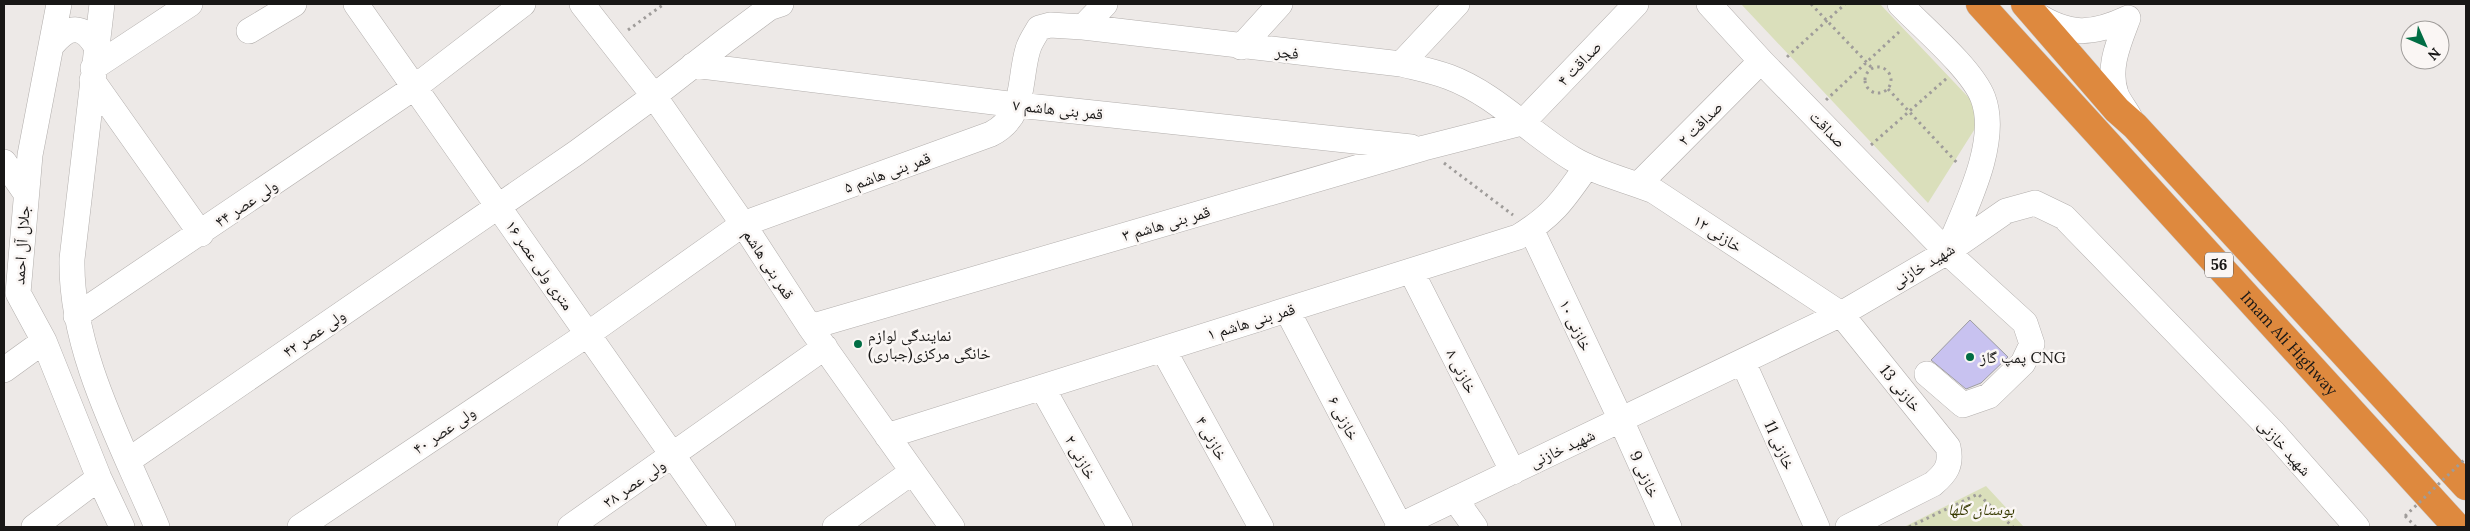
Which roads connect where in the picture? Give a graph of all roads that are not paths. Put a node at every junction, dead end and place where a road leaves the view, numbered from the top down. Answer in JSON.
{"nodes":[{"id":1,"x":102,"y":4,"type":"edge"},
{"id":2,"x":190,"y":4,"type":"edge"},
{"id":3,"x":294,"y":4,"type":"edge"},
{"id":4,"x":356,"y":4,"type":"edge"},
{"id":5,"x":522,"y":4,"type":"edge"},
{"id":6,"x":582,"y":4,"type":"edge"},
{"id":7,"x":781,"y":4,"type":"edge"},
{"id":8,"x":1105,"y":4,"type":"edge"},
{"id":9,"x":1280,"y":4,"type":"edge"},
{"id":10,"x":1457,"y":4,"type":"edge"},
{"id":11,"x":1636,"y":4,"type":"edge"},
{"id":12,"x":1710,"y":4,"type":"edge"},
{"id":13,"x":1980,"y":4,"type":"edge"},
{"id":14,"x":2028,"y":7,"type":"edge"},
{"id":15,"x":1907,"y":11,"type":"edge"},
{"id":16,"x":2133,"y":11,"type":"edge"},
{"id":17,"x":53,"y":18,"type":"edge"},
{"id":18,"x":1083,"y":27,"type":"junction"},
{"id":19,"x":249,"y":31,"type":"dead end"},
{"id":20,"x":1241,"y":47,"type":"junction"},
{"id":21,"x":1401,"y":64,"type":"junction"},
{"id":22,"x":94,"y":65,"type":"junction"},
{"id":23,"x":693,"y":65,"type":"junction"},
{"id":24,"x":1766,"y":66,"type":"junction"},
{"id":25,"x":415,"y":87,"type":"junction"},
{"id":26,"x":654,"y":96,"type":"junction"},
{"id":27,"x":1018,"y":105,"type":"junction"},
{"id":28,"x":1522,"y":123,"type":"junction"},
{"id":29,"x":2135,"y":126,"type":"junction"},
{"id":30,"x":1424,"y":148,"type":"junction"},
{"id":31,"x":4,"y":162,"type":"edge"},
{"id":32,"x":1588,"y":166,"type":"junction"},
{"id":33,"x":1638,"y":184,"type":"junction"},
{"id":34,"x":25,"y":192,"type":"junction"},
{"id":35,"x":499,"y":206,"type":"junction"},
{"id":36,"x":743,"y":224,"type":"junction"},
{"id":37,"x":1531,"y":229,"type":"junction"},
{"id":38,"x":201,"y":234,"type":"junction"},
{"id":39,"x":1947,"y":252,"type":"junction"},
{"id":40,"x":1411,"y":271,"type":"junction"},
{"id":41,"x":14,"y":307,"type":"edge"},
{"id":42,"x":1287,"y":310,"type":"junction"},
{"id":43,"x":1841,"y":314,"type":"junction"},
{"id":44,"x":76,"y":316,"type":"junction"},
{"id":45,"x":810,"y":326,"type":"junction"},
{"id":46,"x":588,"y":334,"type":"junction"},
{"id":47,"x":44,"y":341,"type":"junction"},
{"id":48,"x":824,"y":347,"type":"junction"},
{"id":49,"x":1163,"y":349,"type":"junction"},
{"id":50,"x":1743,"y":362,"type":"junction"},
{"id":51,"x":4,"y":370,"type":"edge"},
{"id":52,"x":1927,"y":374,"type":"dead end"},
{"id":53,"x":1042,"y":387,"type":"junction"},
{"id":54,"x":1621,"y":420,"type":"junction"},
{"id":55,"x":887,"y":436,"type":"junction"},
{"id":56,"x":673,"y":456,"type":"junction"},
{"id":57,"x":129,"y":460,"type":"junction"},
{"id":58,"x":912,"y":472,"type":"junction"},
{"id":59,"x":1514,"y":472,"type":"junction"},
{"id":60,"x":99,"y":478,"type":"junction"},
{"id":61,"x":2466,"y":486,"type":"edge"},
{"id":62,"x":1455,"y":499,"type":"junction"},
{"id":63,"x":1399,"y":526,"type":"edge"},
{"id":64,"x":34,"y":527,"type":"edge"},
{"id":65,"x":122,"y":527,"type":"edge"},
{"id":66,"x":157,"y":527,"type":"edge"},
{"id":67,"x":300,"y":527,"type":"edge"},
{"id":68,"x":570,"y":527,"type":"edge"},
{"id":69,"x":723,"y":527,"type":"edge"},
{"id":70,"x":836,"y":527,"type":"edge"},
{"id":71,"x":952,"y":527,"type":"edge"},
{"id":72,"x":1120,"y":527,"type":"edge"},
{"id":73,"x":1261,"y":527,"type":"edge"},
{"id":74,"x":1475,"y":527,"type":"edge"},
{"id":75,"x":1669,"y":527,"type":"edge"},
{"id":76,"x":1817,"y":527,"type":"edge"},
{"id":77,"x":1848,"y":527,"type":"edge"},
{"id":78,"x":2357,"y":527,"type":"edge"},
{"id":79,"x":2456,"y":527,"type":"edge"}],
"edges":[{"from":1,"to":22,"type":"street"},
{"from":2,"to":22,"type":"street"},
{"from":3,"to":19,"type":"street"},
{"from":4,"to":25,"type":"street","name":"۱۶ متری ولی عصر"},
{"from":5,"to":25,"type":"street","name":"ولی عصر ۴۴"},
{"from":6,"to":26,"type":"street","name":"قمر بنی هاشم"},
{"from":7,"to":23,"type":"street","name":"ولی عصر ۴۲"},
{"from":8,"to":18,"type":"street"},
{"from":9,"to":20,"type":"street"},
{"from":10,"to":21,"type":"street"},
{"from":11,"to":28,"type":"street","name":"صداقت ۴"},
{"from":12,"to":24,"type":"street","name":"صداقت"},
{"from":13,"to":79,"type":"highway","name":"Imam Ali Highway","number":"56"},
{"from":14,"to":16,"type":"street"},
{"from":14,"to":29,"type":"highway","name":"Imam Ali Highway","number":"56"},
{"from":15,"to":39,"type":"street"},
{"from":16,"to":29,"type":"street"},
{"from":17,"to":22,"type":"street"},
{"from":17,"to":34,"type":"street","name":"جلال آل احمد"},
{"from":18,"to":20,"type":"street","name":"فجر"},
{"from":18,"to":27,"type":"street","name":"فجر"},
{"from":20,"to":21,"type":"street","name":"فجر"},
{"from":21,"to":28,"type":"street","name":"فجر"},
{"from":22,"to":38,"type":"street"},
{"from":22,"to":44,"type":"street"},
{"from":23,"to":26,"type":"street","name":"ولی عصر ۴۲"},
{"from":23,"to":27,"type":"street","name":"قمر بنی هاشم ۷"},
{"from":24,"to":33,"type":"street","name":"صداقت ۲"},
{"from":24,"to":39,"type":"street","name":"صداقت"},
{"from":25,"to":35,"type":"street","name":"۱۶ متری ولی عصر"},
{"from":25,"to":38,"type":"street","name":"ولی عصر ۴۴"},
{"from":26,"to":35,"type":"street","name":"ولی عصر ۴۲"},
{"from":26,"to":36,"type":"street","name":"قمر بنی هاشم"},
{"from":27,"to":30,"type":"street","name":"قمر بنی هاشم ۷"},
{"from":27,"to":36,"type":"street","name":"قمر بنی هاشم ۵"},
{"from":28,"to":30,"type":"street","name":"قمر بنی هاشم ۳"},
{"from":28,"to":32,"type":"street","name":"فجر"},
{"from":29,"to":61,"type":"highway","name":"Imam Ali Highway","number":"56"},
{"from":30,"to":45,"type":"street","name":"قمر بنی هاشم ۳"},
{"from":31,"to":34,"type":"street"},
{"from":32,"to":33,"type":"street","name":"خازنی ۱۲"},
{"from":32,"to":37,"type":"street","name":"قمر بنی هاشم ۱"},
{"from":33,"to":43,"type":"street","name":"خازنی ۱۲"},
{"from":34,"to":41,"type":"street","name":"جلال آل احمد"},
{"from":35,"to":46,"type":"street","name":"۱۶ متری ولی عصر"},
{"from":35,"to":57,"type":"street","name":"ولی عصر ۴۲"},
{"from":36,"to":45,"type":"street","name":"قمر بنی هاشم"},
{"from":36,"to":46,"type":"street","name":"قمر بنی هاشم ۵"},
{"from":37,"to":40,"type":"street","name":"قمر بنی هاشم ۱"},
{"from":37,"to":54,"type":"street","name":"خازنی ۱۰"},
{"from":38,"to":44,"type":"street","name":"ولی عصر ۴۴"},
{"from":39,"to":43,"type":"street","name":"شهید خازنی"},
{"from":39,"to":52,"type":"street","name":"صداقت"},
{"from":39,"to":78,"type":"street","name":"شهید خازنی"},
{"from":40,"to":42,"type":"street","name":"قمر بنی هاشم ۱"},
{"from":40,"to":59,"type":"street","name":"خازنی ۸"},
{"from":41,"to":47,"type":"street","name":"جلال آل احمد"},
{"from":42,"to":49,"type":"street","name":"قمر بنی هاشم ۱"},
{"from":42,"to":63,"type":"street","name":"خازنی ۶"},
{"from":43,"to":50,"type":"street","name":"شهید خازنی"},
{"from":43,"to":77,"type":"street","name":"خازنی 13"},
{"from":44,"to":57,"type":"street"},
{"from":45,"to":48,"type":"street","name":"قمر بنی هاشم"},
{"from":46,"to":56,"type":"street","name":"۱۶ متری ولی عصر"},
{"from":46,"to":67,"type":"street","name":"ولی عصر ۴۰"},
{"from":47,"to":51,"type":"street"},
{"from":47,"to":60,"type":"street","name":"جلال آل احمد"},
{"from":48,"to":55,"type":"street","name":"قمر بنی هاشم"},
{"from":48,"to":56,"type":"street","name":"ولی عصر ۳۸"},
{"from":49,"to":53,"type":"street","name":"قمر بنی هاشم ۱"},
{"from":49,"to":73,"type":"street","name":"خازنی ۴"},
{"from":50,"to":54,"type":"street","name":"شهید خازنی"},
{"from":50,"to":76,"type":"street","name":"خازنی 11"},
{"from":53,"to":55,"type":"street","name":"قمر بنی هاشم ۱"},
{"from":53,"to":72,"type":"street","name":"خازنی ۲"},
{"from":54,"to":59,"type":"street","name":"شهید خازنی"},
{"from":54,"to":75,"type":"street","name":"خازنی 9"},
{"from":55,"to":58,"type":"street","name":"قمر بنی هاشم"},
{"from":56,"to":68,"type":"street","name":"ولی عصر ۳۸"},
{"from":56,"to":69,"type":"street","name":"۱۶ متری ولی عصر"},
{"from":57,"to":66,"type":"street"},
{"from":58,"to":70,"type":"street"},
{"from":58,"to":71,"type":"street","name":"قمر بنی هاشم"},
{"from":59,"to":62,"type":"street","name":"شهید خازنی"},
{"from":60,"to":64,"type":"street"},
{"from":60,"to":65,"type":"street","name":"جلال آل احمد"},
{"from":62,"to":63,"type":"street","name":"شهید خازنی"},
{"from":62,"to":74,"type":"street"}]}
